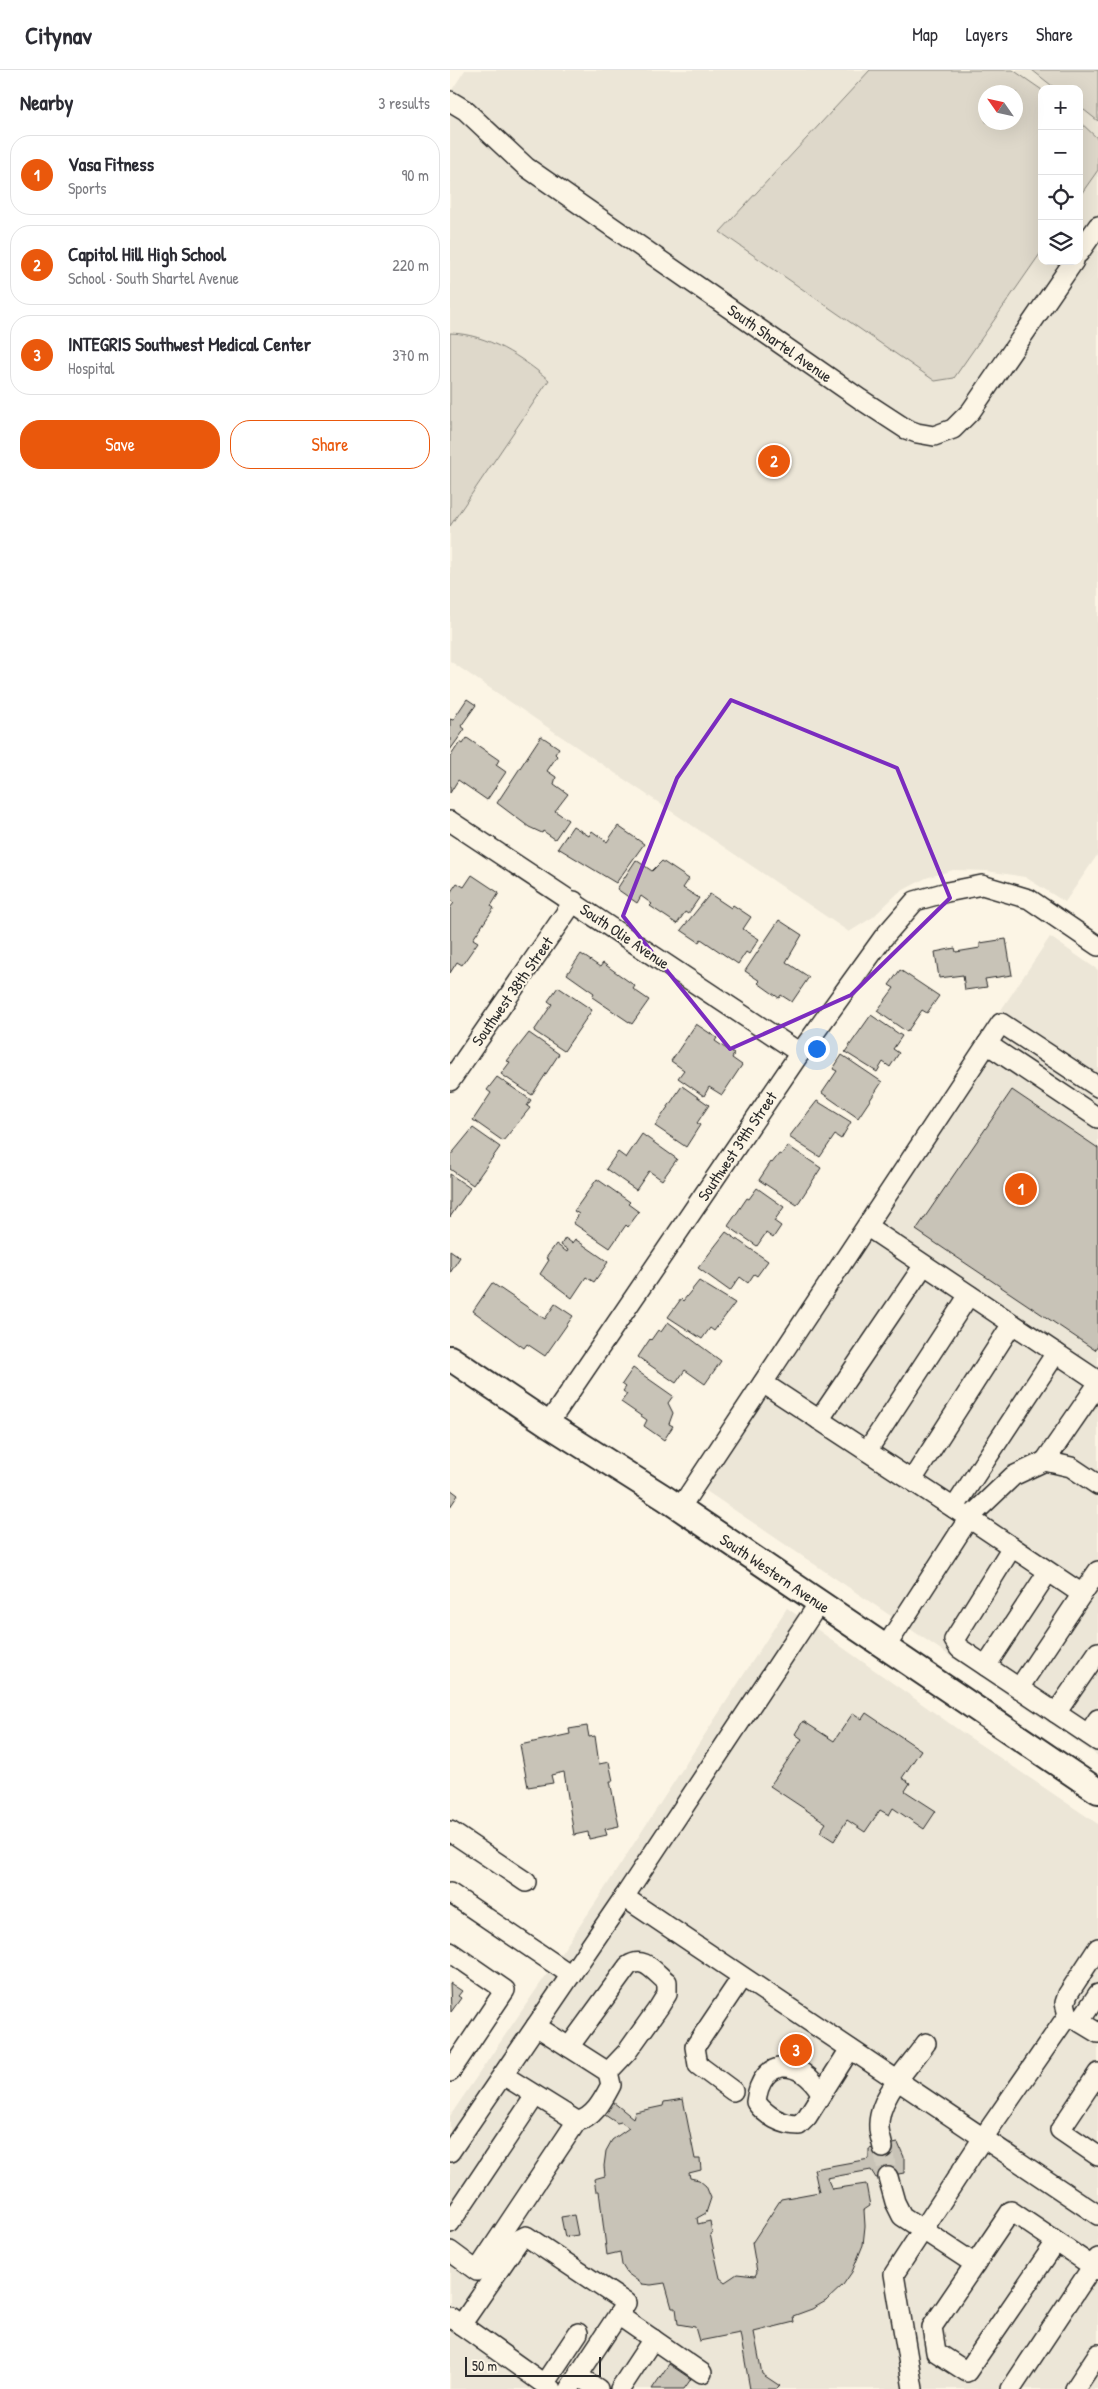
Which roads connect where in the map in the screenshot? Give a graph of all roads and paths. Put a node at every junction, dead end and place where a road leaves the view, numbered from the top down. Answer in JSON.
{"nodes":[{"id":1,"x":450,"y":102,"type":"edge"},
{"id":2,"x":1098,"y":226,"type":"edge"},
{"id":3,"x":1083,"y":247,"type":"edge"},
{"id":4,"x":1071,"y":265,"type":"edge"},
{"id":5,"x":450,"y":821,"type":"edge"},
{"id":6,"x":574,"y":901,"type":"junction"},
{"id":7,"x":1098,"y":946,"type":"edge"},
{"id":8,"x":987,"y":1044,"type":"junction"},
{"id":9,"x":800,"y":1053,"type":"junction"},
{"id":10,"x":450,"y":1081,"type":"edge"},
{"id":11,"x":1098,"y":1087,"type":"edge"},
{"id":12,"x":1098,"y":1118,"type":"edge"},
{"id":13,"x":868,"y":1227,"type":"junction"},
{"id":14,"x":924,"y":1265,"type":"junction"},
{"id":15,"x":969,"y":1295,"type":"junction"},
{"id":16,"x":1012,"y":1324,"type":"junction"},
{"id":17,"x":1056,"y":1353,"type":"junction"},
{"id":18,"x":450,"y":1358,"type":"edge"},
{"id":19,"x":764,"y":1383,"type":"junction"},
{"id":20,"x":1098,"y":1383,"type":"edge"},
{"id":21,"x":820,"y":1420,"type":"junction"},
{"id":22,"x":548,"y":1424,"type":"junction"},
{"id":23,"x":867,"y":1451,"type":"junction"},
{"id":24,"x":1045,"y":1461,"type":"junction"},
{"id":25,"x":912,"y":1480,"type":"junction"},
{"id":26,"x":1098,"y":1485,"type":"edge"},
{"id":27,"x":680,"y":1508,"type":"junction"},
{"id":28,"x":962,"y":1513,"type":"junction"},
{"id":29,"x":1012,"y":1547,"type":"junction"},
{"id":30,"x":1098,"y":1571,"type":"edge"},
{"id":31,"x":1048,"y":1572,"type":"junction"},
{"id":32,"x":1082,"y":1594,"type":"junction"},
{"id":33,"x":819,"y":1603,"type":"junction"},
{"id":34,"x":884,"y":1648,"type":"junction"},
{"id":35,"x":1098,"y":1652,"type":"edge"},
{"id":36,"x":986,"y":1666,"type":"junction"},
{"id":37,"x":1019,"y":1688,"type":"junction"},
{"id":38,"x":1056,"y":1713,"type":"junction"},
{"id":39,"x":1095,"y":1732,"type":"edge"},
{"id":40,"x":1098,"y":1791,"type":"edge"},
{"id":41,"x":450,"y":1831,"type":"edge"},
{"id":42,"x":526,"y":1882,"type":"dead end"},
{"id":43,"x":450,"y":1893,"type":"edge"},
{"id":44,"x":624,"y":1897,"type":"junction"},
{"id":45,"x":1098,"y":1948,"type":"edge"},
{"id":46,"x":450,"y":1952,"type":"edge"},
{"id":47,"x":571,"y":1974,"type":"junction"},
{"id":48,"x":742,"y":1977,"type":"junction"},
{"id":49,"x":1098,"y":1994,"type":"edge"},
{"id":50,"x":1074,"y":2018,"type":"junction"},
{"id":51,"x":536,"y":2026,"type":"junction"},
{"id":52,"x":1098,"y":2033,"type":"edge"},
{"id":53,"x":926,"y":2043,"type":"dead end"},
{"id":54,"x":569,"y":2047,"type":"junction"},
{"id":55,"x":850,"y":2049,"type":"junction"},
{"id":56,"x":450,"y":2072,"type":"edge"},
{"id":57,"x":608,"y":2072,"type":"junction"},
{"id":58,"x":1098,"y":2073,"type":"edge"},
{"id":59,"x":503,"y":2075,"type":"junction"},
{"id":60,"x":899,"y":2081,"type":"junction"},
{"id":61,"x":733,"y":2091,"type":"dead end"},
{"id":62,"x":821,"y":2093,"type":"dead end"},
{"id":63,"x":535,"y":2096,"type":"junction"},
{"id":64,"x":577,"y":2121,"type":"junction"},
{"id":65,"x":983,"y":2138,"type":"junction"},
{"id":66,"x":883,"y":2148,"type":"tunnel mouth"},
{"id":67,"x":450,"y":2152,"type":"edge"},
{"id":68,"x":1098,"y":2156,"type":"edge"},
{"id":69,"x":888,"y":2177,"type":"tunnel mouth"},
{"id":70,"x":1098,"y":2215,"type":"edge"},
{"id":71,"x":450,"y":2224,"type":"edge"},
{"id":72,"x":923,"y":2230,"type":"junction"},
{"id":73,"x":1056,"y":2242,"type":"junction"},
{"id":74,"x":450,"y":2251,"type":"edge"},
{"id":75,"x":975,"y":2264,"type":"junction"},
{"id":76,"x":1096,"y":2265,"type":"edge"},
{"id":77,"x":618,"y":2315,"type":"junction"},
{"id":78,"x":456,"y":2321,"type":"edge"},
{"id":79,"x":578,"y":2333,"type":"dead end"},
{"id":80,"x":653,"y":2339,"type":"junction"},
{"id":81,"x":1098,"y":2354,"type":"edge"},
{"id":82,"x":702,"y":2372,"type":"dead end"},
{"id":83,"x":574,"y":2382,"type":"edge"},
{"id":84,"x":548,"y":2386,"type":"edge"},
{"id":85,"x":598,"y":2389,"type":"edge"},
{"id":86,"x":620,"y":2389,"type":"edge"},
{"id":87,"x":913,"y":2389,"type":"edge"},
{"id":88,"x":1011,"y":2389,"type":"edge"},
{"id":89,"x":1075,"y":2389,"type":"edge"}],
"edges":[{"from":1,"to":4,"type":"street","name":"South Shartel Avenue"},
{"from":2,"to":3,"type":"street"},
{"from":5,"to":6,"type":"street","name":"South Olie Avenue"},
{"from":6,"to":9,"type":"street","name":"South Olie Avenue"},
{"from":6,"to":10,"type":"street","name":"Southwest 38th Street"},
{"from":7,"to":9,"type":"street","name":"Southwest 39th Street"},
{"from":8,"to":11,"type":"street"},
{"from":8,"to":12,"type":"street"},
{"from":8,"to":13,"type":"street"},
{"from":9,"to":22,"type":"street","name":"Southwest 39th Street"},
{"from":13,"to":14,"type":"street"},
{"from":13,"to":19,"type":"street"},
{"from":14,"to":15,"type":"street"},
{"from":14,"to":21,"type":"street"},
{"from":15,"to":16,"type":"street"},
{"from":15,"to":23,"type":"street"},
{"from":16,"to":17,"type":"street"},
{"from":16,"to":25,"type":"street"},
{"from":17,"to":20,"type":"street"},
{"from":17,"to":28,"type":"street"},
{"from":18,"to":22,"type":"main road","name":"South Western Avenue"},
{"from":19,"to":21,"type":"street"},
{"from":19,"to":27,"type":"street"},
{"from":20,"to":24,"type":"street"},
{"from":21,"to":23,"type":"street"},
{"from":22,"to":27,"type":"main road","name":"South Western Avenue"},
{"from":23,"to":25,"type":"street"},
{"from":24,"to":26,"type":"street"},
{"from":24,"to":28,"type":"street"},
{"from":25,"to":28,"type":"street"},
{"from":27,"to":33,"type":"main road","name":"South Western Avenue"},
{"from":28,"to":29,"type":"street"},
{"from":28,"to":34,"type":"street"},
{"from":29,"to":31,"type":"street"},
{"from":29,"to":36,"type":"street"},
{"from":30,"to":32,"type":"street"},
{"from":31,"to":32,"type":"street"},
{"from":31,"to":36,"type":"street"},
{"from":32,"to":37,"type":"street"},
{"from":33,"to":34,"type":"main road","name":"South Western Avenue"},
{"from":33,"to":44,"type":"street"},
{"from":34,"to":40,"type":"main road","name":"South Western Avenue"},
{"from":35,"to":38,"type":"street"},
{"from":36,"to":37,"type":"street"},
{"from":37,"to":38,"type":"street"},
{"from":38,"to":39,"type":"street"},
{"from":41,"to":42,"type":"street"},
{"from":43,"to":47,"type":"street"},
{"from":44,"to":47,"type":"street"},
{"from":44,"to":48,"type":"street"},
{"from":45,"to":50,"type":"street"},
{"from":46,"to":56,"type":"street"},
{"from":47,"to":51,"type":"street"},
{"from":48,"to":55,"type":"street"},
{"from":48,"to":61,"type":"street"},
{"from":49,"to":50,"type":"street"},
{"from":50,"to":52,"type":"street"},
{"from":50,"to":65,"type":"street"},
{"from":51,"to":54,"type":"street"},
{"from":51,"to":59,"type":"street"},
{"from":53,"to":60,"type":"street"},
{"from":54,"to":57,"type":"street"},
{"from":54,"to":57,"type":"street"},
{"from":55,"to":60,"type":"street"},
{"from":55,"to":62,"type":"street"},
{"from":57,"to":64,"type":"street"},
{"from":58,"to":68,"type":"street"},
{"from":59,"to":63,"type":"street"},
{"from":59,"to":67,"type":"street"},
{"from":60,"to":65,"type":"street"},
{"from":60,"to":66,"type":"street"},
{"from":63,"to":64,"type":"street"},
{"from":63,"to":71,"type":"street"},
{"from":64,"to":74,"type":"street"},
{"from":65,"to":70,"type":"street"},
{"from":65,"to":72,"type":"street"},
{"from":69,"to":72,"type":"street"},
{"from":72,"to":75,"type":"street"},
{"from":72,"to":87,"type":"street"},
{"from":73,"to":75,"type":"street"},
{"from":73,"to":75,"type":"street"},
{"from":73,"to":76,"type":"street"},
{"from":76,"to":88,"type":"street"},
{"from":77,"to":78,"type":"street"},
{"from":77,"to":80,"type":"street"},
{"from":77,"to":83,"type":"street"},
{"from":78,"to":84,"type":"street"},
{"from":79,"to":84,"type":"street"},
{"from":80,"to":82,"type":"street"},
{"from":80,"to":86,"type":"street"},
{"from":81,"to":89,"type":"street"},
{"from":83,"to":85,"type":"street"}]}
